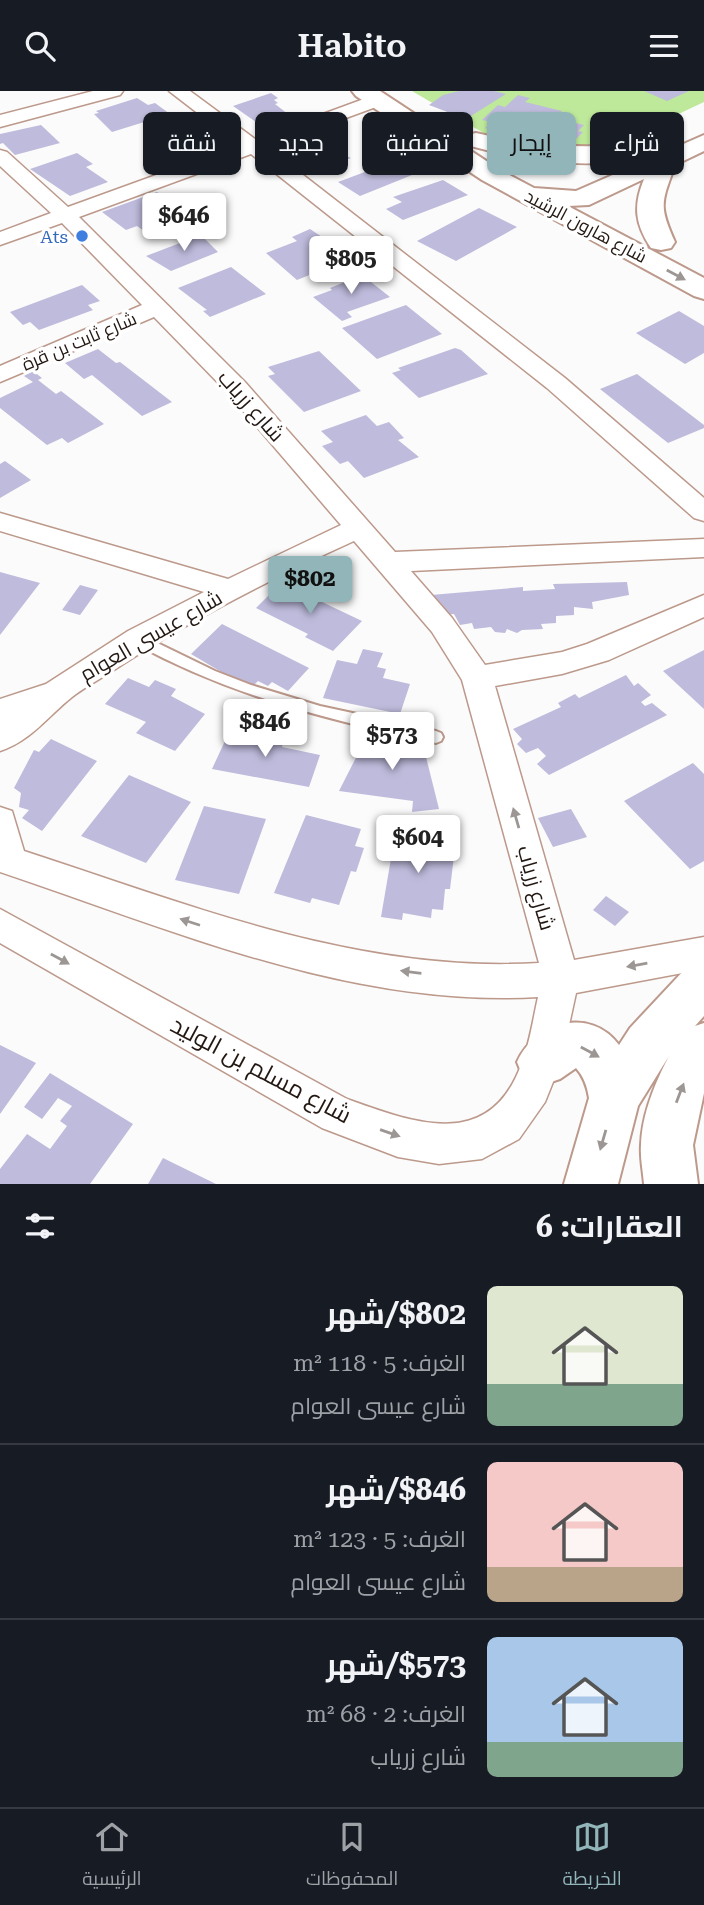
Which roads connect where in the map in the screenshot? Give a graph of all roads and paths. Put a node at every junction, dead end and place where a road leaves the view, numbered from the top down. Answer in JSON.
{"nodes":[{"id":1,"x":111,"y":91,"type":"edge"},
{"id":2,"x":178,"y":91,"type":"edge"},
{"id":3,"x":380,"y":94,"type":"edge"},
{"id":4,"x":0,"y":121,"type":"edge"},
{"id":5,"x":703,"y":138,"type":"edge"},
{"id":6,"x":475,"y":140,"type":"junction"},
{"id":7,"x":684,"y":142,"type":"edge"},
{"id":8,"x":253,"y":145,"type":"junction"},
{"id":9,"x":684,"y":150,"type":"edge"},
{"id":10,"x":590,"y":154,"type":"edge"},
{"id":11,"x":0,"y":156,"type":"edge"},
{"id":12,"x":602,"y":175,"type":"edge"},
{"id":13,"x":632,"y":175,"type":"edge"},
{"id":14,"x":658,"y":175,"type":"edge"},
{"id":15,"x":566,"y":200,"type":"junction"},
{"id":16,"x":65,"y":215,"type":"junction"},
{"id":17,"x":0,"y":239,"type":"edge"},
{"id":18,"x":661,"y":242,"type":"junction"},
{"id":19,"x":704,"y":266,"type":"edge"},
{"id":20,"x":704,"y":290,"type":"edge"},
{"id":21,"x":158,"y":307,"type":"junction"},
{"id":22,"x":0,"y":375,"type":"edge"},
{"id":23,"x":704,"y":512,"type":"edge"},
{"id":24,"x":0,"y":522,"type":"edge"},
{"id":25,"x":357,"y":529,"type":"junction"},
{"id":26,"x":704,"y":548,"type":"edge"},
{"id":27,"x":388,"y":562,"type":"junction"},
{"id":28,"x":231,"y":590,"type":"junction"},
{"id":29,"x":704,"y":605,"type":"edge"},
{"id":30,"x":139,"y":639,"type":"junction"},
{"id":31,"x":477,"y":678,"type":"junction"},
{"id":32,"x":0,"y":736,"type":"edge"},
{"id":33,"x":436,"y":737,"type":"dead end"},
{"id":34,"x":0,"y":821,"type":"edge"},
{"id":35,"x":5,"y":860,"type":"edge"},
{"id":36,"x":0,"y":925,"type":"edge"},
{"id":37,"x":704,"y":953,"type":"edge"},
{"id":38,"x":561,"y":978,"type":"junction"},
{"id":39,"x":704,"y":982,"type":"edge"},
{"id":40,"x":704,"y":1046,"type":"edge"},
{"id":41,"x":542,"y":1062,"type":"junction"},
{"id":42,"x":615,"y":1098,"type":"junction"},
{"id":43,"x":591,"y":1184,"type":"edge"},
{"id":44,"x":671,"y":1184,"type":"edge"}],
"edges":[{"from":1,"to":4,"type":"street"},
{"from":2,"to":8,"type":"street"},
{"from":3,"to":6,"type":"main road","name":"شارع هارون الرشيد"},
{"from":3,"to":8,"type":"street"},
{"from":3,"to":15,"type":"main road","name":"شارع هارون الرشيد"},
{"from":5,"to":7,"type":"main road"},
{"from":5,"to":9,"type":"main road"},
{"from":6,"to":10,"type":"main road"},
{"from":6,"to":15,"type":"main road","name":"شارع هارون الرشيد"},
{"from":8,"to":16,"type":"street"},
{"from":8,"to":23,"type":"street"},
{"from":11,"to":16,"type":"street","name":"شارع زرياب"},
{"from":12,"to":15,"type":"main road"},
{"from":13,"to":15,"type":"main road"},
{"from":14,"to":18,"type":"main road"},
{"from":15,"to":18,"type":"main road","name":"شارع هارون الرشيد"},
{"from":15,"to":20,"type":"main road","name":"شارع هارون الرشيد","one_way":true},
{"from":16,"to":17,"type":"street"},
{"from":16,"to":21,"type":"street","name":"شارع زرياب"},
{"from":18,"to":19,"type":"main road","name":"شارع هارون الرشيد"},
{"from":21,"to":22,"type":"street","name":"شارع ثابت بن قرة"},
{"from":21,"to":25,"type":"street","name":"شارع زرياب"},
{"from":24,"to":28,"type":"street"},
{"from":25,"to":27,"type":"street","name":"شارع زرياب"},
{"from":25,"to":28,"type":"street","name":"شارع عيسى العوام"},
{"from":26,"to":27,"type":"street"},
{"from":27,"to":31,"type":"street","name":"شارع زرياب"},
{"from":28,"to":30,"type":"street","name":"شارع عيسى العوام"},
{"from":29,"to":31,"type":"street"},
{"from":30,"to":32,"type":"street","name":"شارع عيسى العوام"},
{"from":30,"to":33,"type":"lane"},
{"from":38,"to":31,"type":"street","name":"شارع زرياب","one_way":true},
{"from":34,"to":35,"type":"street"},
{"from":38,"to":35,"type":"street","one_way":true},
{"from":36,"to":41,"type":"street","name":"شارع مسلم بن الوليد","one_way":true},
{"from":37,"to":38,"type":"street","one_way":true},
{"from":38,"to":41,"type":"street","name":"شارع مسلم بن الوليد"},
{"from":39,"to":42,"type":"main road"},
{"from":44,"to":40,"type":"main road","one_way":true},
{"from":41,"to":42,"type":"main road","one_way":true},
{"from":42,"to":43,"type":"main road","one_way":true}]}
